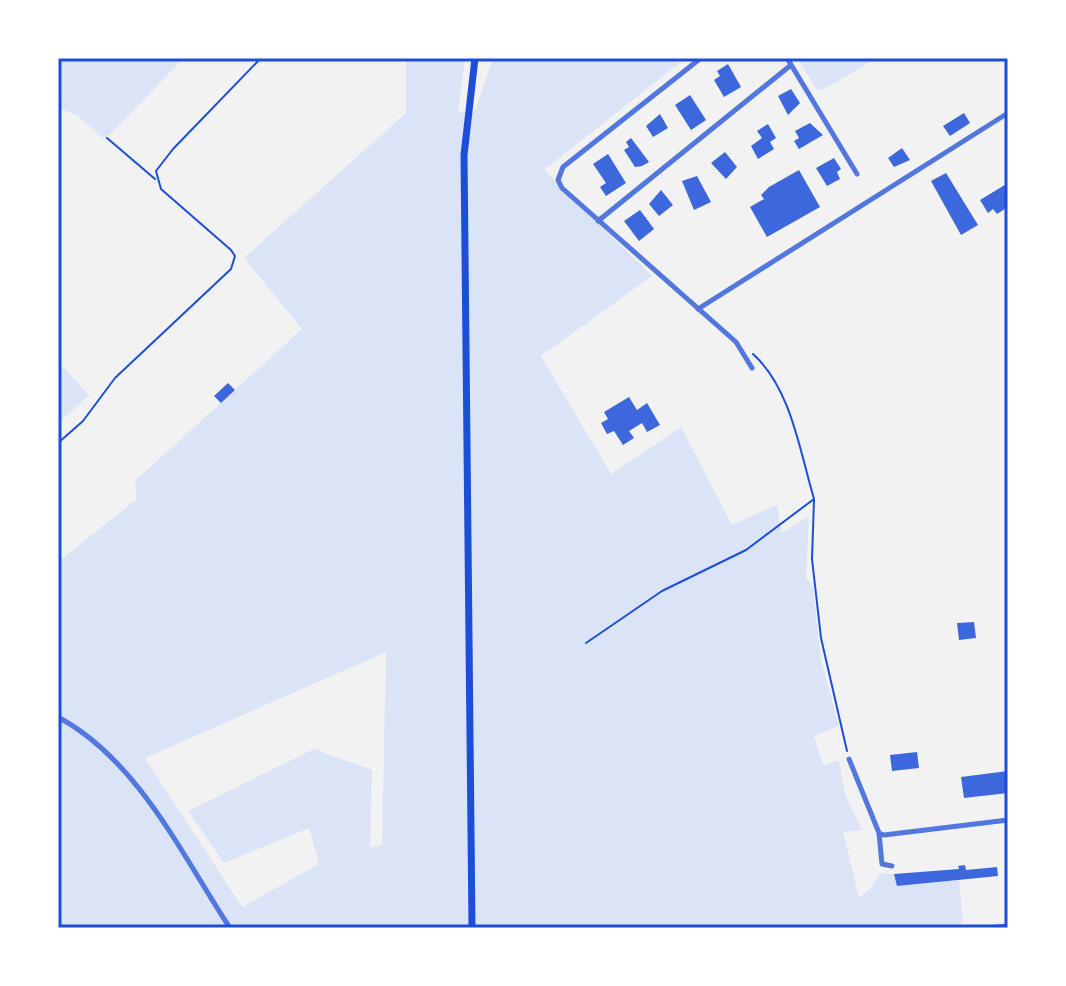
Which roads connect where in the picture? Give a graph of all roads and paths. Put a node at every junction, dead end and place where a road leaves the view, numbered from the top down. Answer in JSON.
{"nodes":[{"id":1,"x":261,"y":58,"type":"edge"},
{"id":2,"x":475,"y":58,"type":"edge"},
{"id":3,"x":701,"y":58,"type":"edge"},
{"id":4,"x":787,"y":58,"type":"edge"},
{"id":5,"x":791,"y":65,"type":"junction"},
{"id":6,"x":1008,"y":113,"type":"edge"},
{"id":7,"x":107,"y":138,"type":"dead end"},
{"id":8,"x":857,"y":174,"type":"dead end"},
{"id":9,"x":156,"y":180,"type":"junction"},
{"id":10,"x":598,"y":221,"type":"junction"},
{"id":11,"x":698,"y":309,"type":"junction"},
{"id":12,"x":736,"y":342,"type":"junction"},
{"id":13,"x":752,"y":368,"type":"dead end"},
{"id":14,"x":58,"y":443,"type":"edge"},
{"id":15,"x":814,"y":499,"type":"junction"},
{"id":16,"x":586,"y":643,"type":"dead end"},
{"id":17,"x":58,"y":717,"type":"edge"},
{"id":18,"x":849,"y":759,"type":"joint"},
{"id":19,"x":1008,"y":820,"type":"edge"},
{"id":20,"x":879,"y":833,"type":"junction"},
{"id":21,"x":892,"y":866,"type":"dead end"},
{"id":22,"x":1008,"y":926,"type":"edge"},
{"id":23,"x":230,"y":928,"type":"edge"},
{"id":24,"x":472,"y":928,"type":"edge"},
{"id":25,"x":986,"y":928,"type":"edge"}],
"edges":[{"from":1,"to":9,"type":"path"},
{"from":2,"to":24,"type":"main road"},
{"from":3,"to":10,"type":"street"},
{"from":4,"to":5,"type":"street"},
{"from":5,"to":8,"type":"street"},
{"from":5,"to":10,"type":"street"},
{"from":6,"to":11,"type":"street"},
{"from":7,"to":9,"type":"path"},
{"from":9,"to":14,"type":"path"},
{"from":10,"to":11,"type":"street"},
{"from":11,"to":12,"type":"street"},
{"from":12,"to":13,"type":"street"},
{"from":12,"to":15,"type":"path"},
{"from":15,"to":16,"type":"path"},
{"from":15,"to":18,"type":"path"},
{"from":17,"to":23,"type":"street"},
{"from":18,"to":20,"type":"street"},
{"from":19,"to":20,"type":"street"},
{"from":20,"to":21,"type":"street"},
{"from":22,"to":25,"type":"street"}]}
